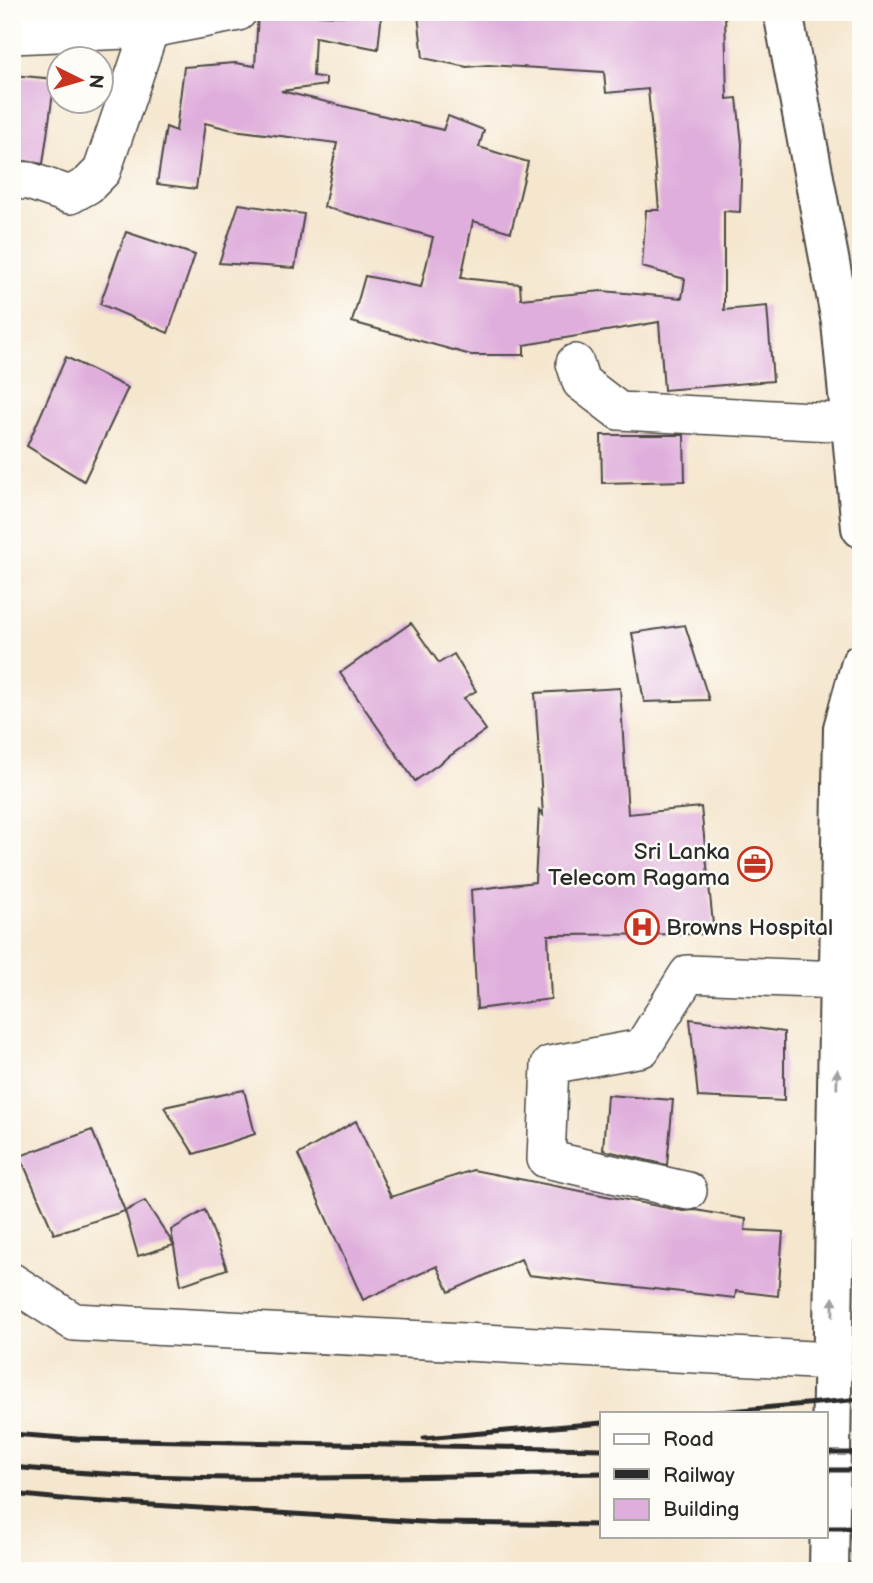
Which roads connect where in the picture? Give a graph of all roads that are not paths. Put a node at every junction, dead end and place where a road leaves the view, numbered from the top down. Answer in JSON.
{"nodes":[{"id":1,"x":239,"y":12,"type":"edge"},
{"id":2,"x":783,"y":12,"type":"edge"},
{"id":3,"x":65,"y":23,"type":"edge"},
{"id":4,"x":150,"y":29,"type":"junction"},
{"id":5,"x":12,"y":35,"type":"edge"},
{"id":6,"x":12,"y":180,"type":"edge"},
{"id":7,"x":851,"y":316,"type":"edge"},
{"id":8,"x":575,"y":363,"type":"dead end"},
{"id":9,"x":853,"y":423,"type":"junction"},
{"id":10,"x":861,"y":528,"type":"edge"},
{"id":11,"x":861,"y":663,"type":"edge"},
{"id":12,"x":839,"y":980,"type":"junction"},
{"id":13,"x":688,"y":1191,"type":"dead end"},
{"id":14,"x":12,"y":1282,"type":"edge"},
{"id":15,"x":832,"y":1361,"type":"junction"},
{"id":16,"x":829,"y":1571,"type":"edge"}],
"edges":[{"from":1,"to":4,"type":"street"},
{"from":2,"to":7,"type":"main road"},
{"from":3,"to":4,"type":"street"},
{"from":3,"to":5,"type":"street"},
{"from":4,"to":6,"type":"street"},
{"from":7,"to":9,"type":"main road"},
{"from":8,"to":9,"type":"street"},
{"from":9,"to":10,"type":"main road"},
{"from":11,"to":12,"type":"main road"},
{"from":12,"to":13,"type":"street"},
{"from":15,"to":12,"type":"main road","one_way":true},
{"from":14,"to":15,"type":"street"},
{"from":15,"to":16,"type":"main road"}]}
